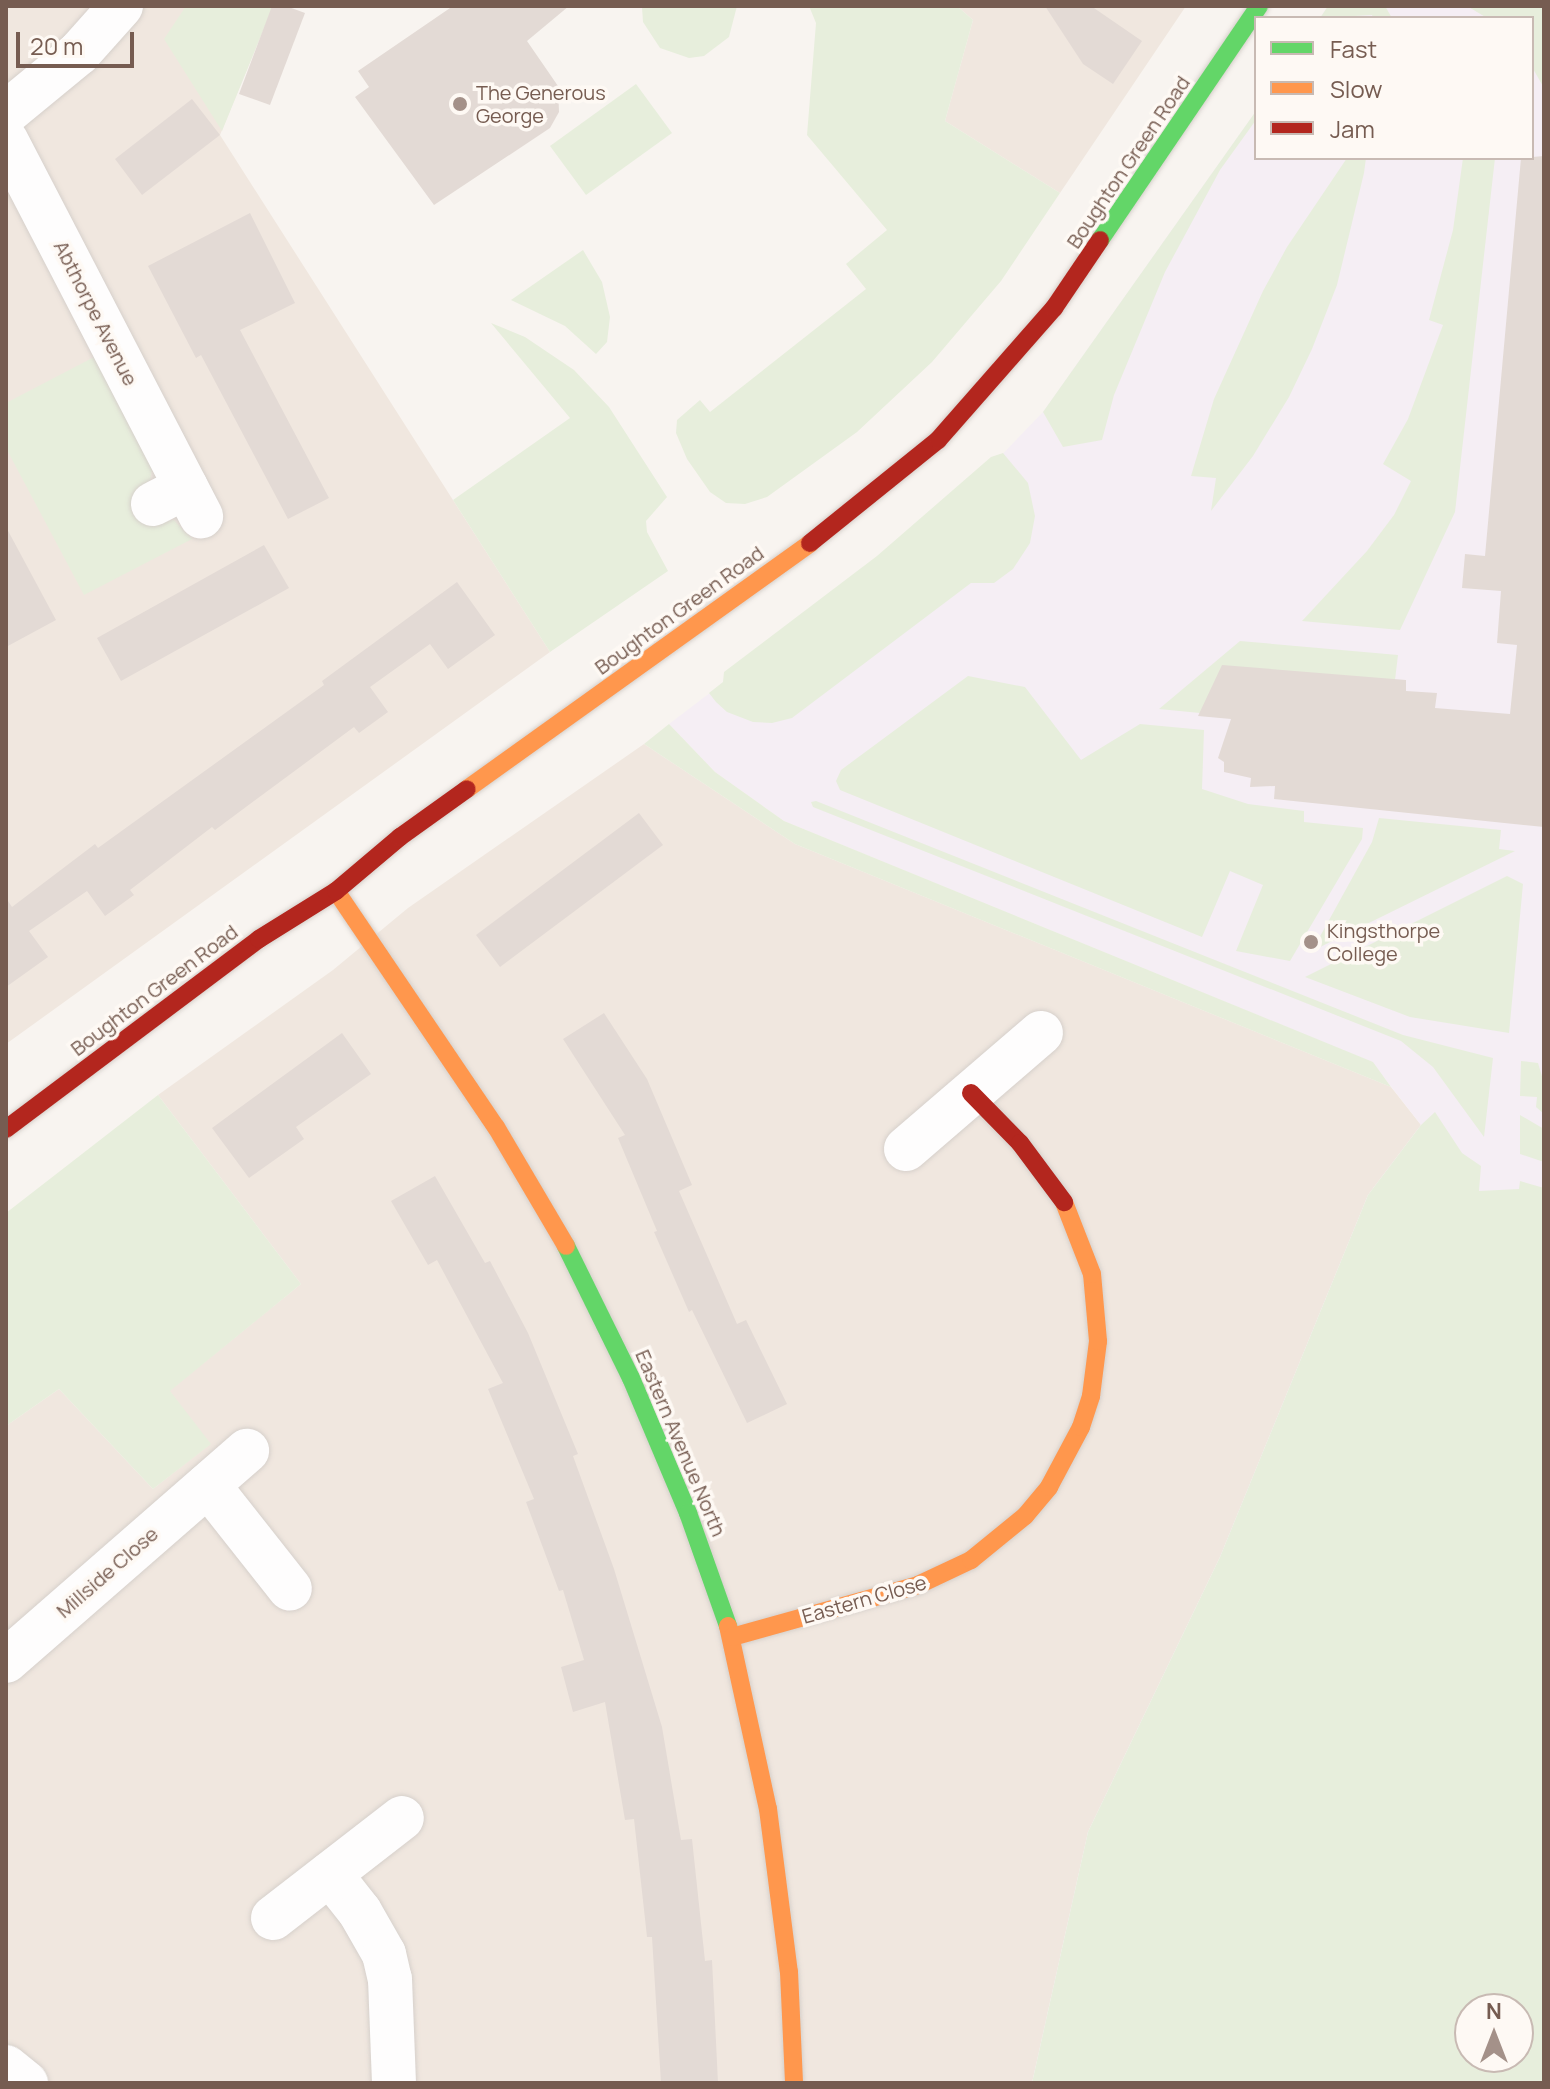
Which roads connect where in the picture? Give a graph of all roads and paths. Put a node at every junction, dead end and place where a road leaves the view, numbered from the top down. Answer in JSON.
{"nodes":[{"id":1,"x":121,"y":6,"type":"edge"},
{"id":2,"x":1259,"y":6,"type":"edge"},
{"id":3,"x":6,"y":113,"type":"edge"},
{"id":4,"x":6,"y":140,"type":"edge"},
{"id":5,"x":180,"y":502,"type":"dead end"},
{"id":6,"x":336,"y":891,"type":"junction"},
{"id":7,"x":1041,"y":1033,"type":"dead end"},
{"id":8,"x":971,"y":1093,"type":"junction"},
{"id":9,"x":12,"y":1112,"type":"edge"},
{"id":10,"x":906,"y":1149,"type":"dead end"},
{"id":11,"x":247,"y":1451,"type":"dead end"},
{"id":12,"x":208,"y":1485,"type":"junction"},
{"id":13,"x":290,"y":1589,"type":"dead end"},
{"id":14,"x":732,"y":1637,"type":"junction"},
{"id":15,"x":6,"y":1661,"type":"edge"},
{"id":16,"x":402,"y":1818,"type":"dead end"},
{"id":17,"x":330,"y":1874,"type":"junction"},
{"id":18,"x":273,"y":1918,"type":"dead end"},
{"id":19,"x":6,"y":2067,"type":"edge"},
{"id":20,"x":26,"y":2083,"type":"edge"},
{"id":21,"x":394,"y":2083,"type":"edge"},
{"id":22,"x":794,"y":2083,"type":"edge"}],
"edges":[{"from":1,"to":3,"type":"street"},
{"from":2,"to":6,"type":"street","name":"Boughton Green Road"},
{"from":4,"to":5,"type":"street","name":"Abthorpe Avenue"},
{"from":6,"to":9,"type":"street","name":"Boughton Green Road"},
{"from":6,"to":14,"type":"street","name":"Eastern Avenue North"},
{"from":7,"to":8,"type":"street"},
{"from":8,"to":10,"type":"street"},
{"from":8,"to":14,"type":"street","name":"Eastern Close"},
{"from":11,"to":12,"type":"street","name":"Millside Close"},
{"from":12,"to":13,"type":"street"},
{"from":12,"to":15,"type":"street","name":"Millside Close"},
{"from":14,"to":22,"type":"street","name":"Eastern Avenue North"},
{"from":16,"to":17,"type":"street"},
{"from":17,"to":18,"type":"street"},
{"from":17,"to":21,"type":"street"},
{"from":19,"to":20,"type":"street"}]}
